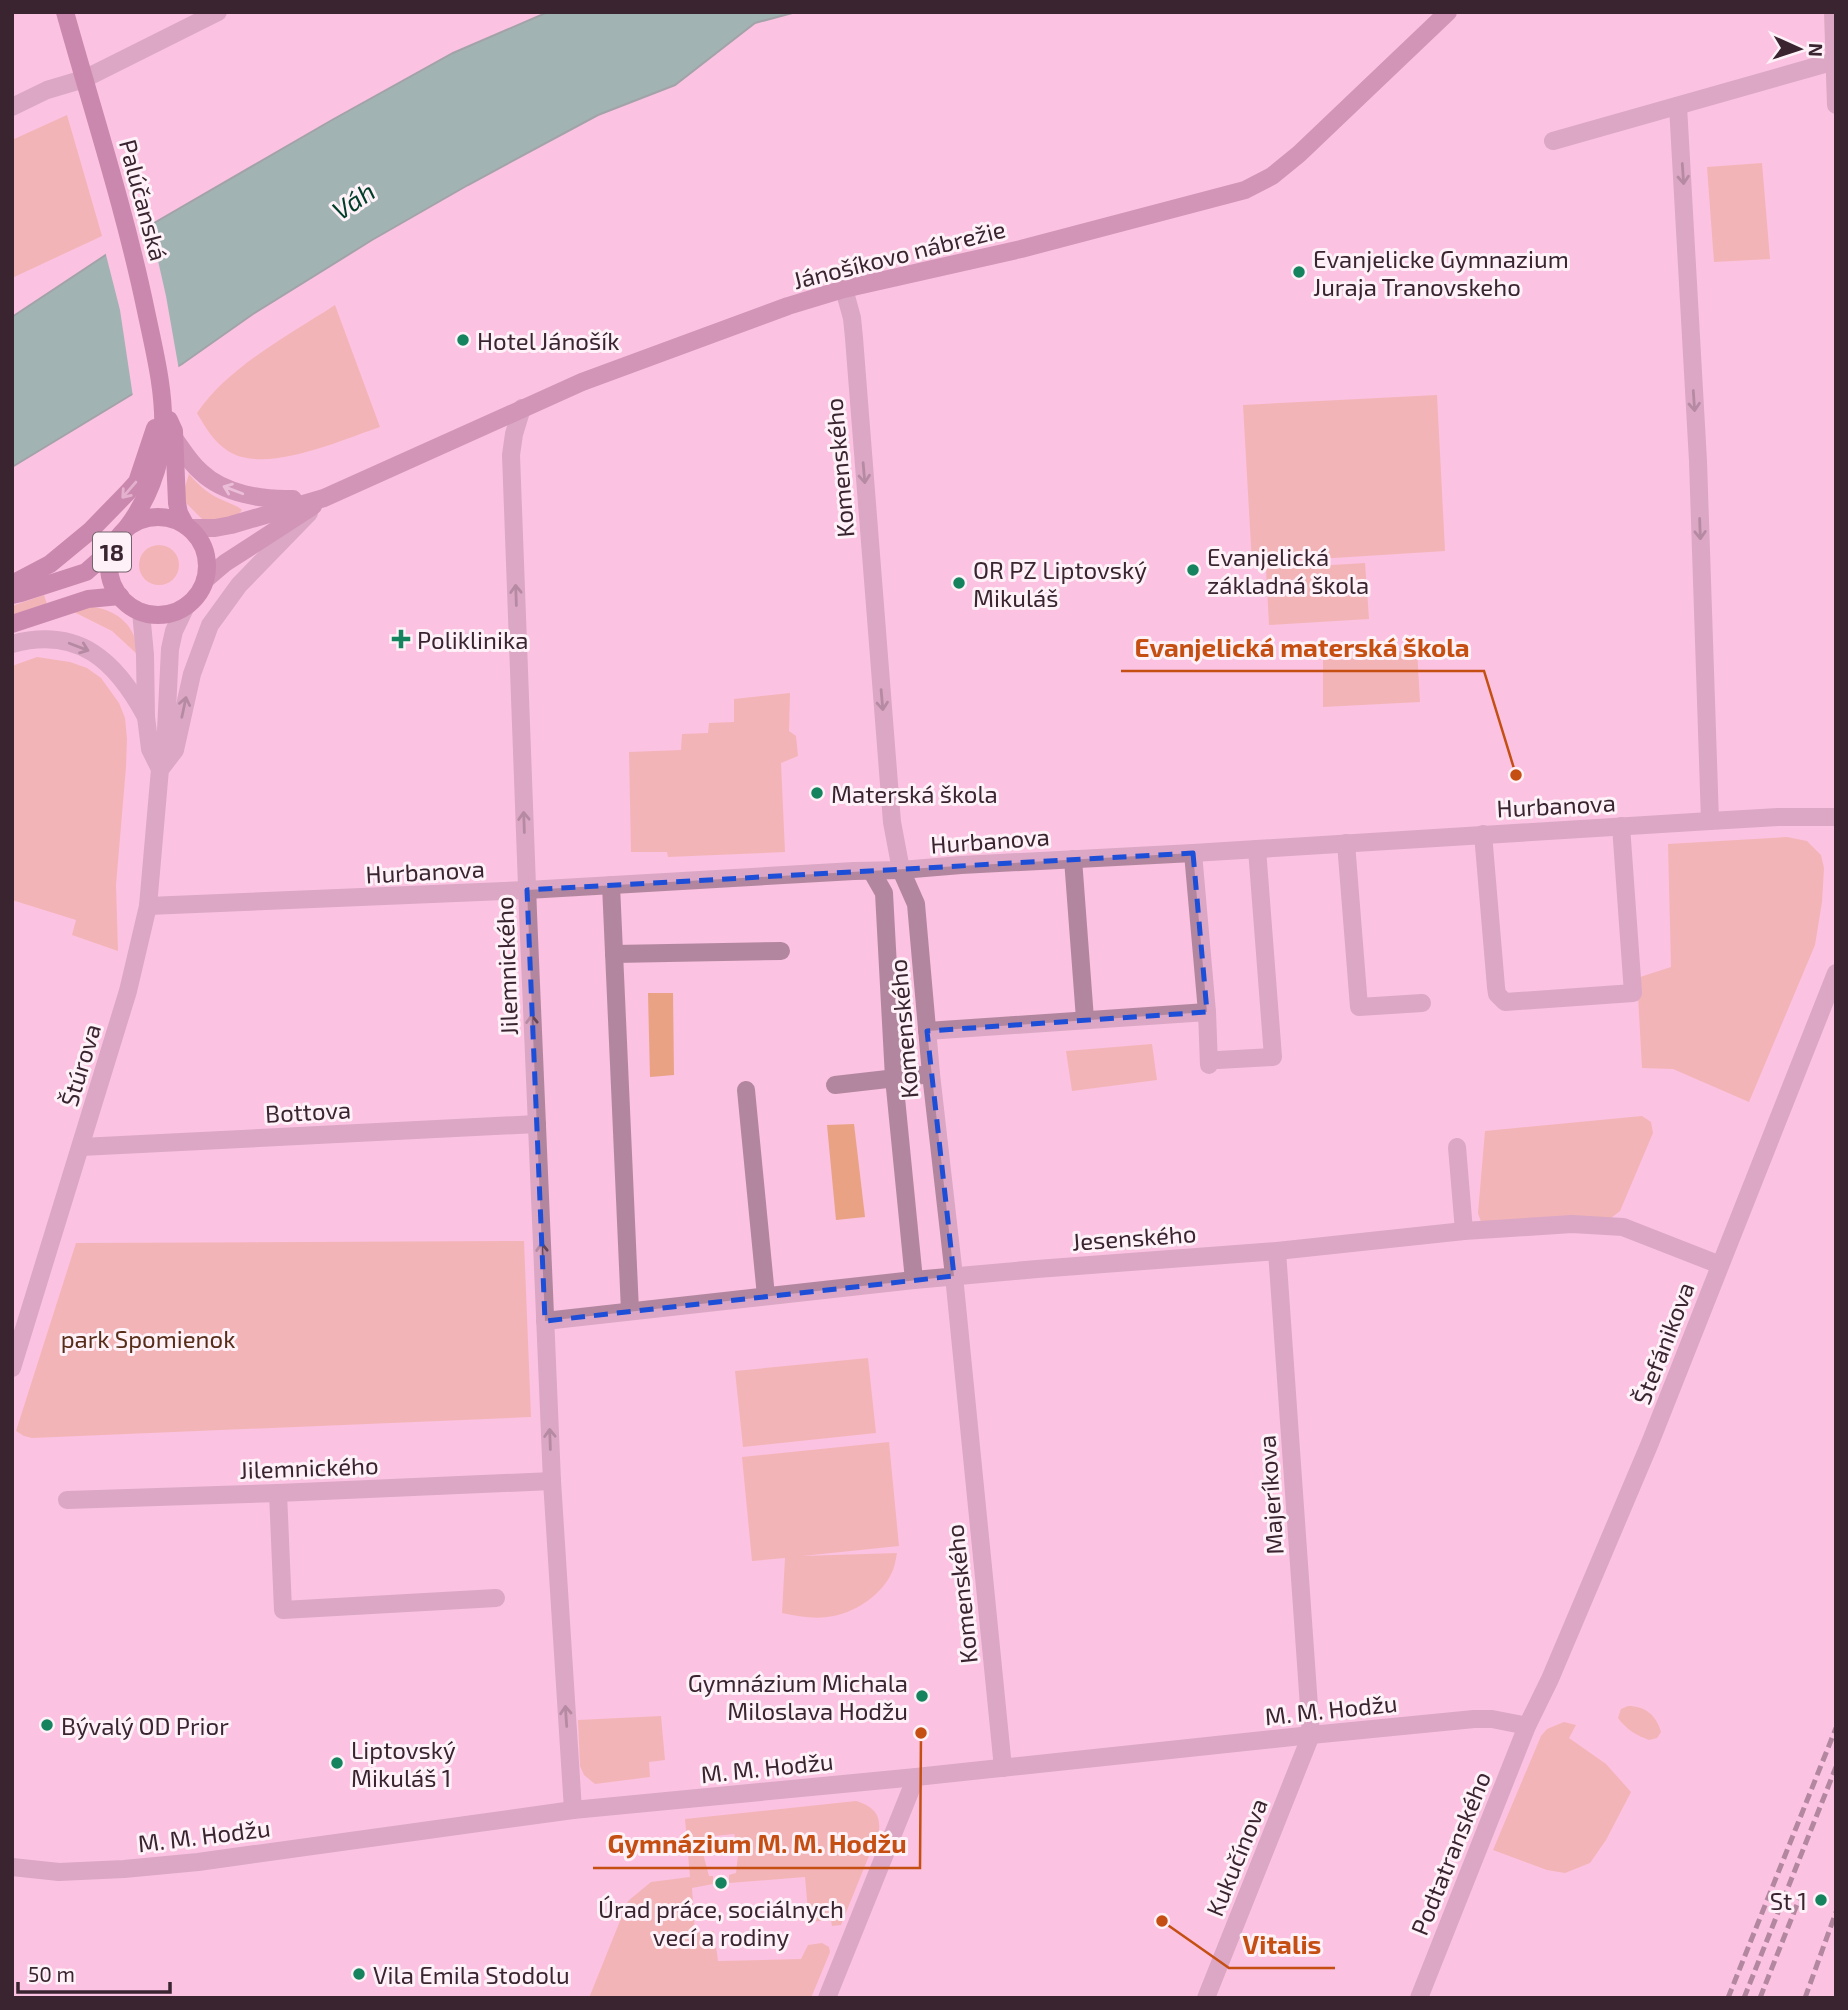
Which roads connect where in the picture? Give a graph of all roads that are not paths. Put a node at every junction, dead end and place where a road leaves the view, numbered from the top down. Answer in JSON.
{"nodes":[{"id":1,"x":65,"y":12,"type":"edge"},
{"id":2,"x":218,"y":12,"type":"edge"},
{"id":3,"x":1448,"y":12,"type":"edge"},
{"id":4,"x":1833,"y":12,"type":"edge"},
{"id":5,"x":1835,"y":61,"type":"edge"},
{"id":6,"x":84,"y":79,"type":"junction"},
{"id":7,"x":1836,"y":105,"type":"edge"},
{"id":8,"x":1678,"y":106,"type":"junction"},
{"id":9,"x":12,"y":107,"type":"edge"},
{"id":10,"x":1553,"y":141,"type":"dead end"},
{"id":11,"x":844,"y":289,"type":"junction"},
{"id":12,"x":162,"y":401,"type":"junction"},
{"id":13,"x":522,"y":408,"type":"junction"},
{"id":14,"x":174,"y":438,"type":"junction"},
{"id":15,"x":324,"y":498,"type":"junction"},
{"id":16,"x":187,"y":527,"type":"junction"},
{"id":17,"x":125,"y":530,"type":"junction"},
{"id":18,"x":112,"y":549,"type":"junction"},
{"id":19,"x":205,"y":580,"type":"junction"},
{"id":20,"x":12,"y":583,"type":"edge"},
{"id":21,"x":12,"y":595,"type":"edge"},
{"id":22,"x":120,"y":596,"type":"junction"},
{"id":23,"x":186,"y":606,"type":"junction"},
{"id":24,"x":141,"y":612,"type":"junction"},
{"id":25,"x":12,"y":624,"type":"edge"},
{"id":26,"x":12,"y":644,"type":"edge"},
{"id":27,"x":146,"y":717,"type":"junction"},
{"id":28,"x":160,"y":769,"type":"junction"},
{"id":29,"x":1836,"y":817,"type":"edge"},
{"id":30,"x":1710,"y":821,"type":"junction"},
{"id":31,"x":1621,"y":826,"type":"junction"},
{"id":32,"x":1483,"y":834,"type":"junction"},
{"id":33,"x":1346,"y":843,"type":"junction"},
{"id":34,"x":1257,"y":849,"type":"junction"},
{"id":35,"x":1193,"y":853,"type":"junction"},
{"id":36,"x":1073,"y":859,"type":"junction"},
{"id":37,"x":901,"y":870,"type":"junction"},
{"id":38,"x":872,"y":872,"type":"junction"},
{"id":39,"x":611,"y":885,"type":"junction"},
{"id":40,"x":527,"y":890,"type":"junction"},
{"id":41,"x":148,"y":906,"type":"junction"},
{"id":42,"x":781,"y":951,"type":"dead end"},
{"id":43,"x":614,"y":954,"type":"junction"},
{"id":44,"x":1836,"y":974,"type":"edge"},
{"id":45,"x":1422,"y":1003,"type":"dead end"},
{"id":46,"x":1207,"y":1012,"type":"junction"},
{"id":47,"x":1085,"y":1019,"type":"junction"},
{"id":48,"x":927,"y":1031,"type":"junction"},
{"id":49,"x":931,"y":1074,"type":"junction"},
{"id":50,"x":894,"y":1078,"type":"junction"},
{"id":51,"x":835,"y":1085,"type":"dead end"},
{"id":52,"x":746,"y":1090,"type":"dead end"},
{"id":53,"x":537,"y":1124,"type":"junction"},
{"id":54,"x":81,"y":1147,"type":"junction"},
{"id":55,"x":1457,"y":1147,"type":"dead end"},
{"id":56,"x":1464,"y":1231,"type":"junction"},
{"id":57,"x":1277,"y":1251,"type":"junction"},
{"id":58,"x":1720,"y":1265,"type":"junction"},
{"id":59,"x":954,"y":1276,"type":"junction"},
{"id":60,"x":914,"y":1280,"type":"junction"},
{"id":61,"x":766,"y":1296,"type":"junction"},
{"id":62,"x":630,"y":1311,"type":"junction"},
{"id":63,"x":545,"y":1321,"type":"junction"},
{"id":64,"x":15,"y":1347,"type":"edge"},
{"id":65,"x":12,"y":1368,"type":"edge"},
{"id":66,"x":552,"y":1481,"type":"junction"},
{"id":67,"x":278,"y":1493,"type":"junction"},
{"id":68,"x":67,"y":1500,"type":"dead end"},
{"id":69,"x":496,"y":1598,"type":"dead end"},
{"id":70,"x":1527,"y":1726,"type":"junction"},
{"id":71,"x":1311,"y":1735,"type":"junction"},
{"id":72,"x":1003,"y":1768,"type":"junction"},
{"id":73,"x":916,"y":1777,"type":"junction"},
{"id":74,"x":573,"y":1810,"type":"junction"},
{"id":75,"x":12,"y":1867,"type":"edge"},
{"id":76,"x":827,"y":1998,"type":"edge"},
{"id":77,"x":1206,"y":1998,"type":"edge"},
{"id":78,"x":1419,"y":1998,"type":"edge"}],
"edges":[{"from":1,"to":6,"type":"main road","name":"Palúčanská","number":"18"},
{"from":2,"to":6,"type":"street"},
{"from":3,"to":11,"type":"main road","name":"Jánošíkovo nábrežie"},
{"from":4,"to":5,"type":"street"},
{"from":5,"to":7,"type":"street"},
{"from":5,"to":8,"type":"street"},
{"from":6,"to":9,"type":"street"},
{"from":6,"to":12,"type":"main road","name":"Palúčanská","number":"18"},
{"from":8,"to":10,"type":"street"},
{"from":8,"to":30,"type":"street","one_way":true},
{"from":11,"to":13,"type":"main road","name":"Jánošíkovo nábrežie"},
{"from":11,"to":37,"type":"street","name":"Komenského","one_way":true},
{"from":12,"to":14,"type":"main road","name":"Palúčanská","number":"18"},
{"from":12,"to":17,"type":"main road","name":"Palúčanská","number":"18"},
{"from":12,"to":20,"type":"main road","one_way":true},
{"from":13,"to":15,"type":"main road","name":"Jánošíkovo nábrežie"},
{"from":40,"to":13,"type":"street","name":"Jilemnického","one_way":true},
{"from":15,"to":14,"type":"main road","one_way":true},
{"from":14,"to":16,"type":"main road","name":"Palúčanská","number":"18"},
{"from":15,"to":16,"type":"main road","name":"Jánošíkovo nábrežie"},
{"from":15,"to":19,"type":"main road","name":"Jánošíkovo nábrežie"},
{"from":28,"to":15,"type":"street","one_way":true},
{"from":16,"to":17,"type":"main road","number":"18"},
{"from":16,"to":19,"type":"main road","number":"18"},
{"from":17,"to":18,"type":"main road","number":"18"},
{"from":18,"to":21,"type":"main road","number":"18"},
{"from":18,"to":22,"type":"main road","number":"18"},
{"from":19,"to":23,"type":"main road"},
{"from":22,"to":24,"type":"main road","number":"18"},
{"from":22,"to":25,"type":"main road","number":"18"},
{"from":23,"to":24,"type":"main road"},
{"from":23,"to":28,"type":"street","name":"Štúrova"},
{"from":24,"to":27,"type":"street","name":"Štúrova"},
{"from":26,"to":27,"type":"street","one_way":true},
{"from":27,"to":28,"type":"street","name":"Štúrova"},
{"from":28,"to":41,"type":"street","name":"Štúrova"},
{"from":29,"to":30,"type":"street","name":"Hurbanova"},
{"from":30,"to":31,"type":"street","name":"Hurbanova"},
{"from":31,"to":32,"type":"street","name":"Hurbanova"},
{"from":31,"to":32,"type":"street"},
{"from":32,"to":33,"type":"street","name":"Hurbanova"},
{"from":33,"to":34,"type":"street","name":"Hurbanova"},
{"from":33,"to":45,"type":"street"},
{"from":34,"to":35,"type":"street","name":"Hurbanova"},
{"from":34,"to":46,"type":"street"},
{"from":35,"to":36,"type":"street","name":"Hurbanova"},
{"from":35,"to":46,"type":"street"},
{"from":36,"to":37,"type":"street","name":"Hurbanova"},
{"from":36,"to":47,"type":"street"},
{"from":37,"to":38,"type":"street","name":"Hurbanova"},
{"from":37,"to":48,"type":"street","name":"Komenského"},
{"from":38,"to":39,"type":"street","name":"Hurbanova"},
{"from":38,"to":50,"type":"street"},
{"from":39,"to":40,"type":"street","name":"Hurbanova"},
{"from":39,"to":43,"type":"street"},
{"from":40,"to":41,"type":"street","name":"Hurbanova"},
{"from":53,"to":40,"type":"street","name":"Jilemnického","one_way":true},
{"from":41,"to":54,"type":"street","name":"Štúrova"},
{"from":42,"to":43,"type":"street"},
{"from":43,"to":62,"type":"street"},
{"from":44,"to":58,"type":"street","name":"Štefánikova"},
{"from":46,"to":47,"type":"street"},
{"from":47,"to":48,"type":"street"},
{"from":48,"to":49,"type":"street","name":"Komenského"},
{"from":49,"to":50,"type":"street"},
{"from":49,"to":59,"type":"street","name":"Komenského"},
{"from":50,"to":51,"type":"street"},
{"from":50,"to":60,"type":"street"},
{"from":52,"to":61,"type":"street"},
{"from":53,"to":54,"type":"street","name":"Bottova"},
{"from":63,"to":53,"type":"street","name":"Jilemnického","one_way":true},
{"from":54,"to":64,"type":"street","name":"Štúrova"},
{"from":55,"to":56,"type":"street"},
{"from":56,"to":57,"type":"street","name":"Jesenského"},
{"from":56,"to":58,"type":"street","name":"Jesenského"},
{"from":57,"to":59,"type":"street","name":"Jesenského"},
{"from":57,"to":71,"type":"street","name":"Majeríkova"},
{"from":58,"to":70,"type":"street","name":"Štefánikova"},
{"from":59,"to":60,"type":"street","name":"Jesenského"},
{"from":59,"to":72,"type":"street","name":"Komenského"},
{"from":60,"to":61,"type":"street","name":"Jesenského"},
{"from":61,"to":62,"type":"street","name":"Jesenského"},
{"from":62,"to":63,"type":"street","name":"Jesenského"},
{"from":66,"to":63,"type":"street","name":"Jilemnického","one_way":true},
{"from":64,"to":65,"type":"street","name":"Štúrova"},
{"from":66,"to":67,"type":"street","name":"Jilemnického"},
{"from":74,"to":66,"type":"street","name":"Jilemnického","one_way":true},
{"from":67,"to":68,"type":"street","name":"Jilemnického"},
{"from":67,"to":69,"type":"street"},
{"from":70,"to":71,"type":"street","name":"M. M. Hodžu"},
{"from":70,"to":78,"type":"street","name":"Podtatranského"},
{"from":71,"to":72,"type":"street","name":"M. M. Hodžu"},
{"from":71,"to":77,"type":"street","name":"Kukučínova"},
{"from":72,"to":73,"type":"street","name":"M. M. Hodžu"},
{"from":73,"to":74,"type":"street","name":"M. M. Hodžu"},
{"from":73,"to":76,"type":"street"},
{"from":74,"to":75,"type":"street","name":"M. M. Hodžu"}]}
